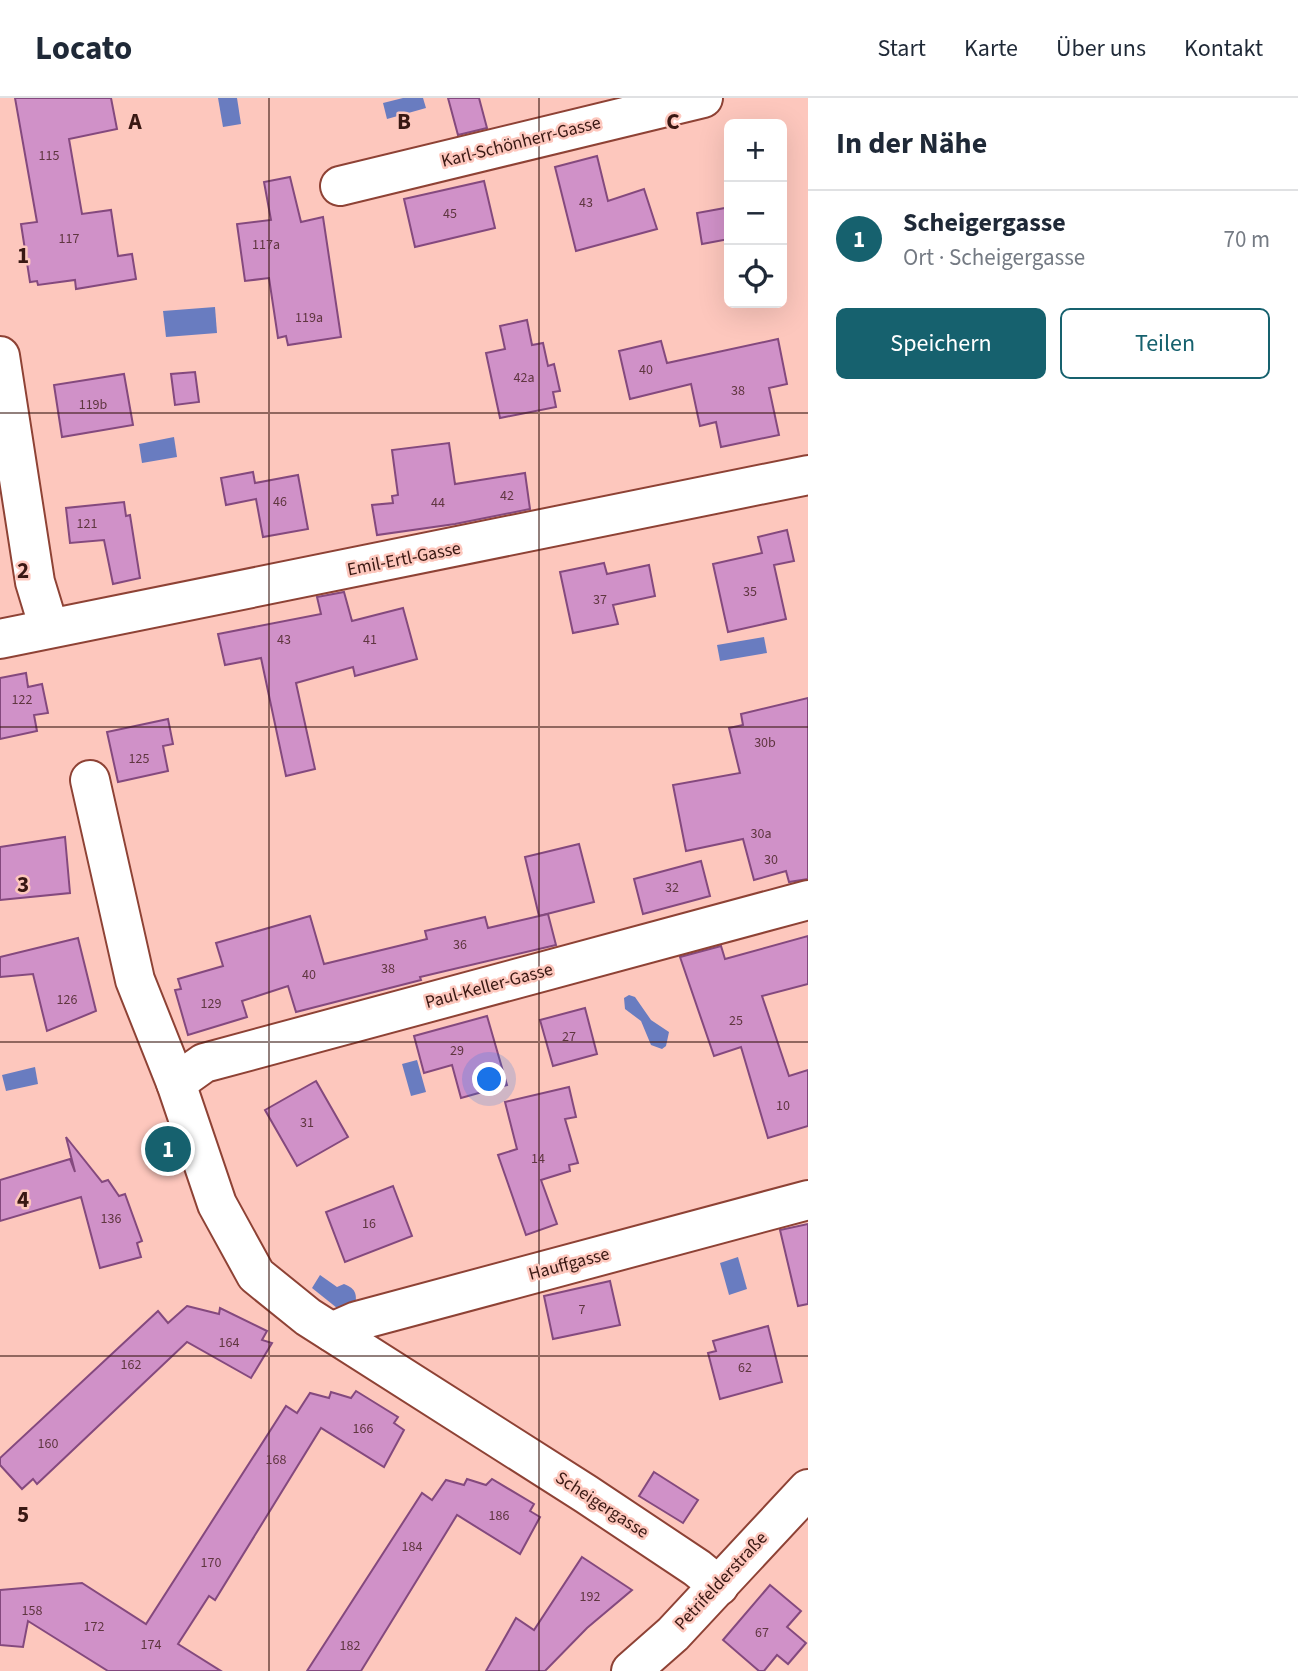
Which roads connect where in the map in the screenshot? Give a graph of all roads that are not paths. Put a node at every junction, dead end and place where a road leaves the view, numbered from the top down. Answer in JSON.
{"nodes":[{"id":1,"x":703,"y":98,"type":"edge"},
{"id":2,"x":340,"y":186,"type":"dead end"},
{"id":3,"x":0,"y":356,"type":"edge"},
{"id":4,"x":808,"y":475,"type":"edge"},
{"id":5,"x":49,"y":628,"type":"junction"},
{"id":6,"x":0,"y":639,"type":"edge"},
{"id":7,"x":90,"y":780,"type":"dead end"},
{"id":8,"x":808,"y":900,"type":"edge"},
{"id":9,"x":176,"y":1083,"type":"junction"},
{"id":10,"x":808,"y":1200,"type":"edge"},
{"id":11,"x":332,"y":1332,"type":"junction"},
{"id":12,"x":808,"y":1489,"type":"edge"},
{"id":13,"x":719,"y":1586,"type":"junction"},
{"id":14,"x":631,"y":1671,"type":"edge"}],
"edges":[{"from":1,"to":2,"type":"street","name":"Karl-Schönherr-Gasse"},
{"from":3,"to":5,"type":"street"},
{"from":4,"to":5,"type":"street","name":"Emil-Ertl-Gasse"},
{"from":5,"to":6,"type":"street","name":"Emil-Ertl-Gasse"},
{"from":7,"to":9,"type":"street","name":"Scheigergasse"},
{"from":8,"to":9,"type":"street","name":"Paul-Keller-Gasse"},
{"from":9,"to":11,"type":"street","name":"Scheigergasse"},
{"from":10,"to":11,"type":"street","name":"Hauffgasse"},
{"from":11,"to":13,"type":"street","name":"Scheigergasse"},
{"from":12,"to":13,"type":"street","name":"Petrifelderstraße"},
{"from":13,"to":14,"type":"street","name":"Petrifelderstraße"}]}
